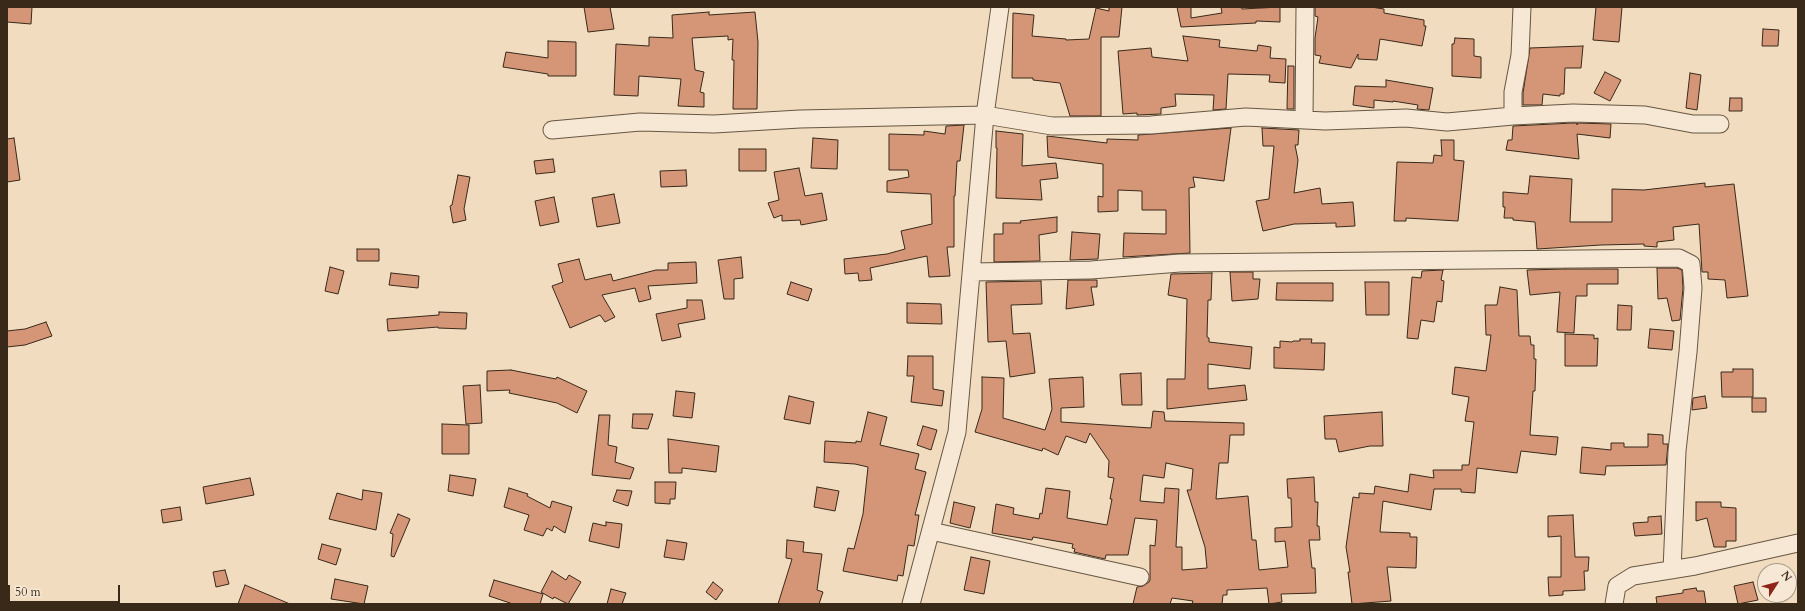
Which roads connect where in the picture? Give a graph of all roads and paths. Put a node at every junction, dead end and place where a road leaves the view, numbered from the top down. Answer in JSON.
{"nodes":[{"id":1,"x":1000,"y":7,"type":"edge"},
{"id":2,"x":1305,"y":7,"type":"edge"},
{"id":3,"x":1522,"y":7,"type":"edge"},
{"id":4,"x":985,"y":115,"type":"junction"},
{"id":5,"x":1513,"y":116,"type":"junction"},
{"id":6,"x":1304,"y":120,"type":"junction"},
{"id":7,"x":1720,"y":124,"type":"dead end"},
{"id":8,"x":552,"y":130,"type":"dead end"},
{"id":9,"x":972,"y":272,"type":"junction"},
{"id":10,"x":931,"y":531,"type":"junction"},
{"id":11,"x":1798,"y":543,"type":"edge"},
{"id":12,"x":1672,"y":570,"type":"junction"},
{"id":13,"x":1140,"y":577,"type":"dead end"},
{"id":14,"x":911,"y":604,"type":"edge"},
{"id":15,"x":1614,"y":604,"type":"edge"}],
"edges":[{"from":1,"to":4,"type":"street"},
{"from":2,"to":6,"type":"street"},
{"from":3,"to":5,"type":"street"},
{"from":4,"to":6,"type":"street"},
{"from":4,"to":8,"type":"street"},
{"from":4,"to":9,"type":"street"},
{"from":5,"to":6,"type":"street"},
{"from":5,"to":7,"type":"street"},
{"from":9,"to":10,"type":"street"},
{"from":9,"to":12,"type":"street"},
{"from":10,"to":13,"type":"street"},
{"from":10,"to":14,"type":"street"},
{"from":11,"to":12,"type":"street"},
{"from":12,"to":15,"type":"street"}]}
